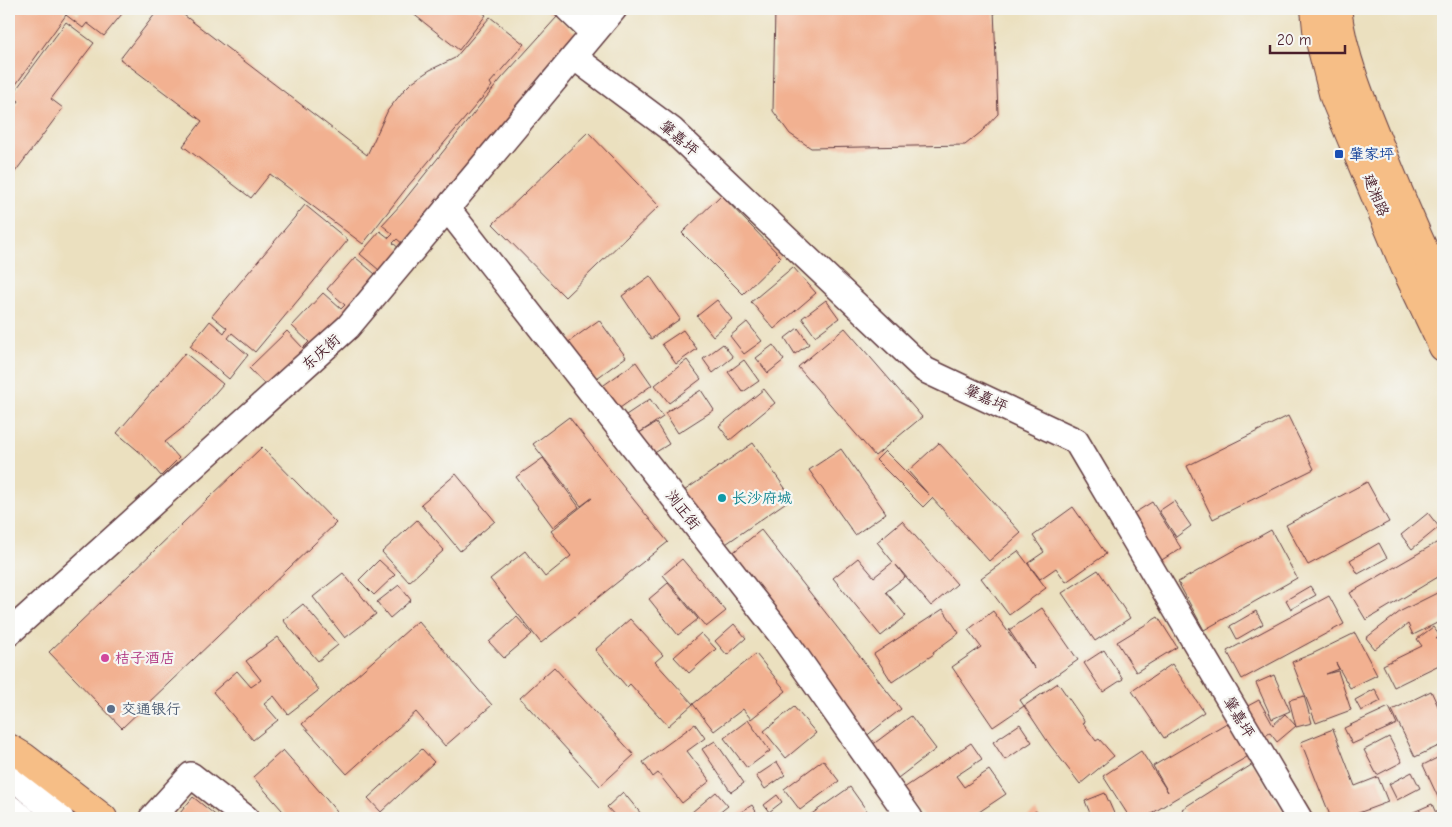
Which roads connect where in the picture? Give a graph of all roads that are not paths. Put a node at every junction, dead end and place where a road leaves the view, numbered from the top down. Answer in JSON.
{"nodes":[{"id":1,"x":568,"y":9,"type":"edge"},
{"id":2,"x":614,"y":9,"type":"edge"},
{"id":3,"x":1315,"y":9,"type":"edge"},
{"id":4,"x":1337,"y":9,"type":"edge"},
{"id":5,"x":593,"y":33,"type":"junction"},
{"id":6,"x":574,"y":57,"type":"junction"},
{"id":7,"x":446,"y":208,"type":"junction"},
{"id":8,"x":1443,"y":291,"type":"edge"},
{"id":9,"x":1443,"y":348,"type":"edge"},
{"id":10,"x":9,"y":633,"type":"edge"},
{"id":11,"x":9,"y":748,"type":"edge"},
{"id":12,"x":9,"y":774,"type":"edge"},
{"id":13,"x":9,"y":807,"type":"edge"},
{"id":14,"x":23,"y":818,"type":"edge"},
{"id":15,"x":61,"y":818,"type":"edge"},
{"id":16,"x":103,"y":818,"type":"edge"},
{"id":17,"x":152,"y":818,"type":"edge"},
{"id":18,"x":246,"y":818,"type":"edge"},
{"id":19,"x":910,"y":818,"type":"edge"},
{"id":20,"x":1299,"y":818,"type":"edge"}],
"edges":[{"from":1,"to":5,"type":"street"},
{"from":2,"to":5,"type":"street","name":"东庆街"},
{"from":3,"to":9,"type":"main road","name":"建湘路"},
{"from":4,"to":8,"type":"main road","name":"建湘路"},
{"from":5,"to":6,"type":"street","name":"东庆街"},
{"from":6,"to":7,"type":"street","name":"东庆街"},
{"from":6,"to":20,"type":"street","name":"肇嘉坪"},
{"from":7,"to":10,"type":"street","name":"东庆街"},
{"from":7,"to":19,"type":"street","name":"浏正街"},
{"from":11,"to":16,"type":"main road"},
{"from":12,"to":15,"type":"street"},
{"from":13,"to":14,"type":"street"},
{"from":17,"to":18,"type":"street"}]}
